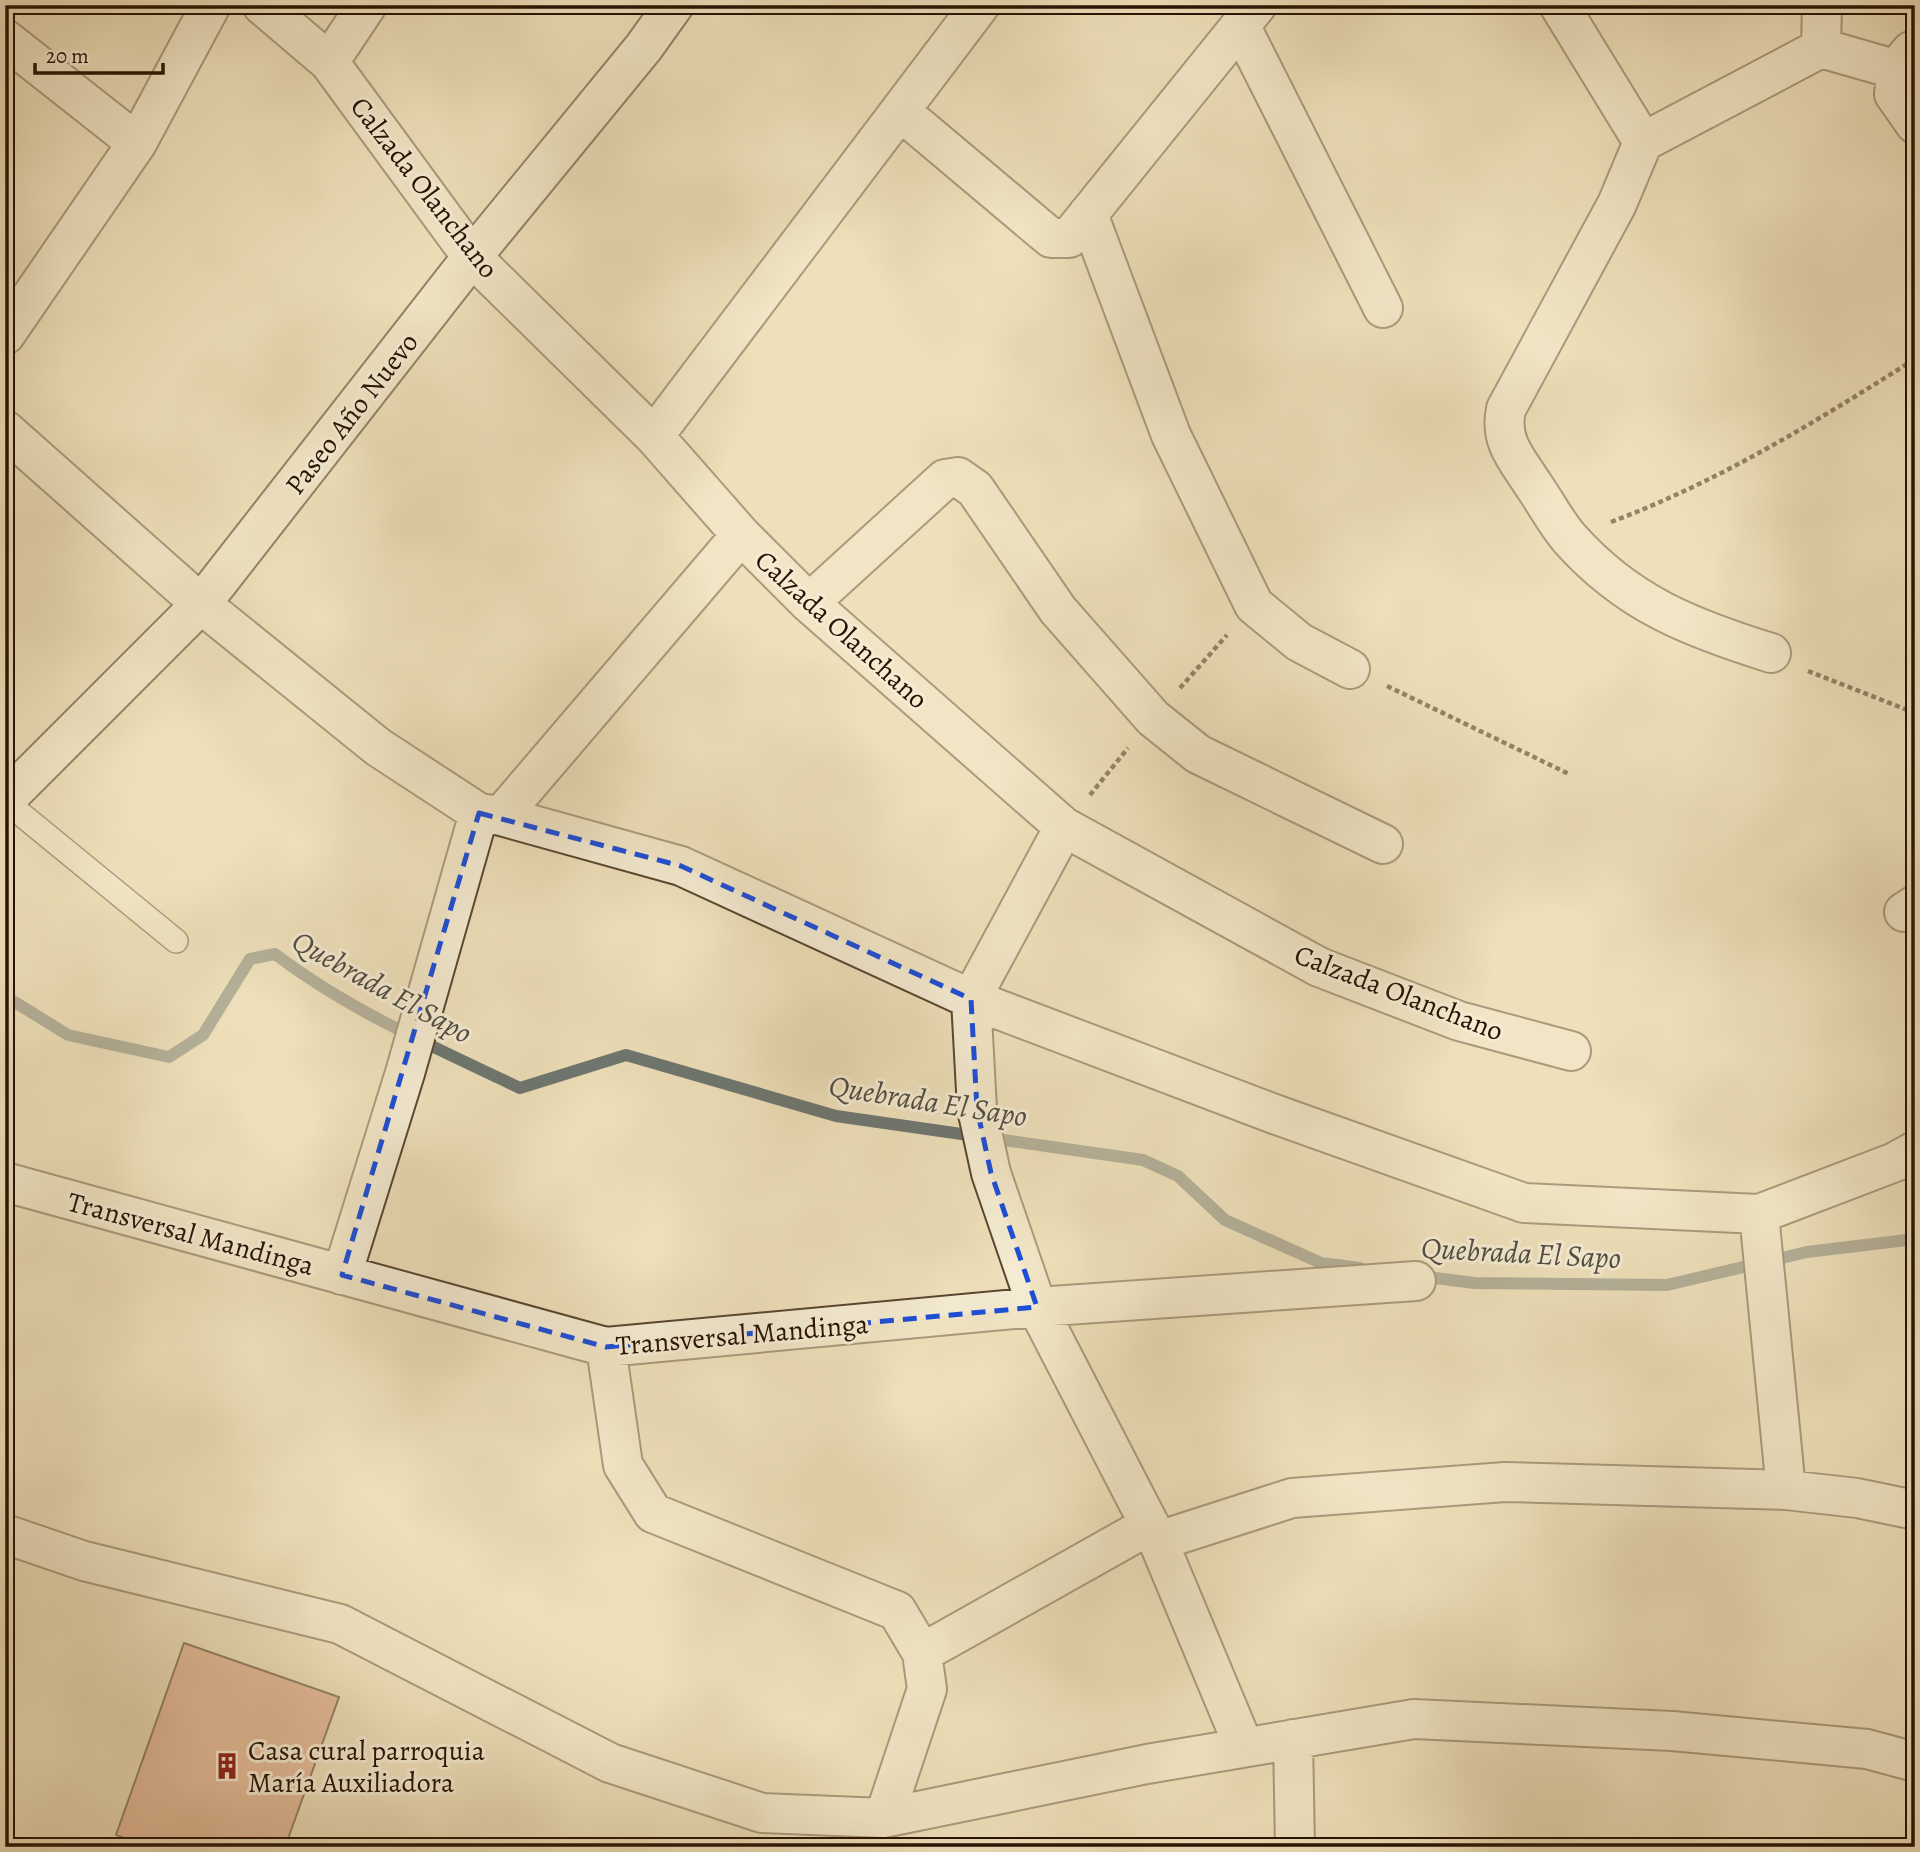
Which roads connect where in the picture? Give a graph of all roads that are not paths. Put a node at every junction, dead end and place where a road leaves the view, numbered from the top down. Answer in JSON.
{"nodes":[{"id":1,"x":211,"y":5,"type":"edge"},
{"id":2,"x":262,"y":5,"type":"edge"},
{"id":3,"x":367,"y":5,"type":"edge"},
{"id":4,"x":674,"y":5,"type":"edge"},
{"id":5,"x":980,"y":5,"type":"edge"},
{"id":6,"x":1559,"y":5,"type":"edge"},
{"id":7,"x":1822,"y":5,"type":"edge"},
{"id":8,"x":1249,"y":16,"type":"edge"},
{"id":9,"x":5,"y":39,"type":"edge"},
{"id":10,"x":1821,"y":48,"type":"junction"},
{"id":11,"x":329,"y":62,"type":"junction"},
{"id":12,"x":1909,"y":63,"type":"edge"},
{"id":13,"x":900,"y":111,"type":"junction"},
{"id":14,"x":1915,"y":124,"type":"edge"},
{"id":15,"x":1643,"y":142,"type":"junction"},
{"id":16,"x":137,"y":143,"type":"junction"},
{"id":17,"x":1088,"y":214,"type":"junction"},
{"id":18,"x":472,"y":257,"type":"junction"},
{"id":19,"x":1384,"y":309,"type":"dead end"},
{"id":20,"x":5,"y":335,"type":"edge"},
{"id":21,"x":5,"y":430,"type":"edge"},
{"id":22,"x":654,"y":436,"type":"junction"},
{"id":23,"x":741,"y":535,"type":"junction"},
{"id":24,"x":809,"y":603,"type":"junction"},
{"id":25,"x":201,"y":604,"type":"junction"},
{"id":26,"x":1771,"y":653,"type":"road end"},
{"id":27,"x":1350,"y":669,"type":"road end"},
{"id":28,"x":5,"y":801,"type":"edge"},
{"id":29,"x":490,"y":814,"type":"junction"},
{"id":30,"x":1063,"y":827,"type":"junction"},
{"id":31,"x":1382,"y":844,"type":"dead end"},
{"id":32,"x":176,"y":941,"type":"dead end"},
{"id":33,"x":971,"y":999,"type":"junction"},
{"id":34,"x":1570,"y":1051,"type":"dead end"},
{"id":35,"x":1915,"y":1151,"type":"edge"},
{"id":36,"x":5,"y":1182,"type":"edge"},
{"id":37,"x":1760,"y":1225,"type":"junction"},
{"id":38,"x":342,"y":1275,"type":"junction"},
{"id":39,"x":1416,"y":1281,"type":"dead end"},
{"id":40,"x":1037,"y":1307,"type":"junction"},
{"id":41,"x":606,"y":1347,"type":"junction"},
{"id":42,"x":1786,"y":1490,"type":"junction"},
{"id":43,"x":1915,"y":1510,"type":"edge"},
{"id":44,"x":1154,"y":1533,"type":"junction"},
{"id":45,"x":5,"y":1534,"type":"edge"},
{"id":46,"x":922,"y":1653,"type":"junction"},
{"id":47,"x":1293,"y":1739,"type":"junction"},
{"id":48,"x":1244,"y":1747,"type":"junction"},
{"id":49,"x":1915,"y":1762,"type":"edge"},
{"id":50,"x":876,"y":1827,"type":"edge"},
{"id":51,"x":1295,"y":1847,"type":"edge"}],
"edges":[{"from":1,"to":16,"type":"street"},
{"from":2,"to":11,"type":"street","name":"Calzada Olanchano"},
{"from":3,"to":11,"type":"street"},
{"from":4,"to":18,"type":"street","name":"Paseo Año Nuevo"},
{"from":5,"to":13,"type":"street"},
{"from":6,"to":15,"type":"street"},
{"from":7,"to":10,"type":"street"},
{"from":8,"to":17,"type":"street"},
{"from":8,"to":19,"type":"street"},
{"from":9,"to":16,"type":"street"},
{"from":10,"to":12,"type":"street"},
{"from":10,"to":15,"type":"street"},
{"from":11,"to":18,"type":"street","name":"Calzada Olanchano"},
{"from":12,"to":14,"type":"street"},
{"from":13,"to":17,"type":"street"},
{"from":13,"to":22,"type":"street"},
{"from":15,"to":26,"type":"street"},
{"from":16,"to":20,"type":"street"},
{"from":17,"to":27,"type":"street"},
{"from":18,"to":22,"type":"street","name":"Calzada Olanchano"},
{"from":18,"to":25,"type":"street","name":"Paseo Año Nuevo"},
{"from":21,"to":25,"type":"street"},
{"from":22,"to":23,"type":"street","name":"Calzada Olanchano"},
{"from":23,"to":24,"type":"street","name":"Calzada Olanchano"},
{"from":23,"to":29,"type":"street"},
{"from":24,"to":30,"type":"street","name":"Calzada Olanchano"},
{"from":24,"to":31,"type":"street"},
{"from":25,"to":28,"type":"street","name":"Paseo Año Nuevo"},
{"from":25,"to":29,"type":"street"},
{"from":28,"to":32,"type":"lane"},
{"from":29,"to":33,"type":"street"},
{"from":29,"to":38,"type":"street"},
{"from":30,"to":33,"type":"street"},
{"from":30,"to":34,"type":"street","name":"Calzada Olanchano"},
{"from":33,"to":37,"type":"street"},
{"from":33,"to":40,"type":"street"},
{"from":35,"to":37,"type":"street"},
{"from":36,"to":38,"type":"street","name":"Transversal Mandinga"},
{"from":37,"to":42,"type":"street"},
{"from":38,"to":41,"type":"street","name":"Transversal Mandinga"},
{"from":39,"to":40,"type":"street","name":"Transversal Mandinga"},
{"from":40,"to":41,"type":"street","name":"Transversal Mandinga"},
{"from":40,"to":44,"type":"street"},
{"from":41,"to":46,"type":"street"},
{"from":42,"to":43,"type":"street"},
{"from":42,"to":44,"type":"street"},
{"from":44,"to":46,"type":"street"},
{"from":44,"to":48,"type":"street"},
{"from":45,"to":50,"type":"street"},
{"from":46,"to":50,"type":"street"},
{"from":47,"to":48,"type":"street"},
{"from":47,"to":49,"type":"street"},
{"from":47,"to":51,"type":"street"},
{"from":48,"to":50,"type":"street"}]}
